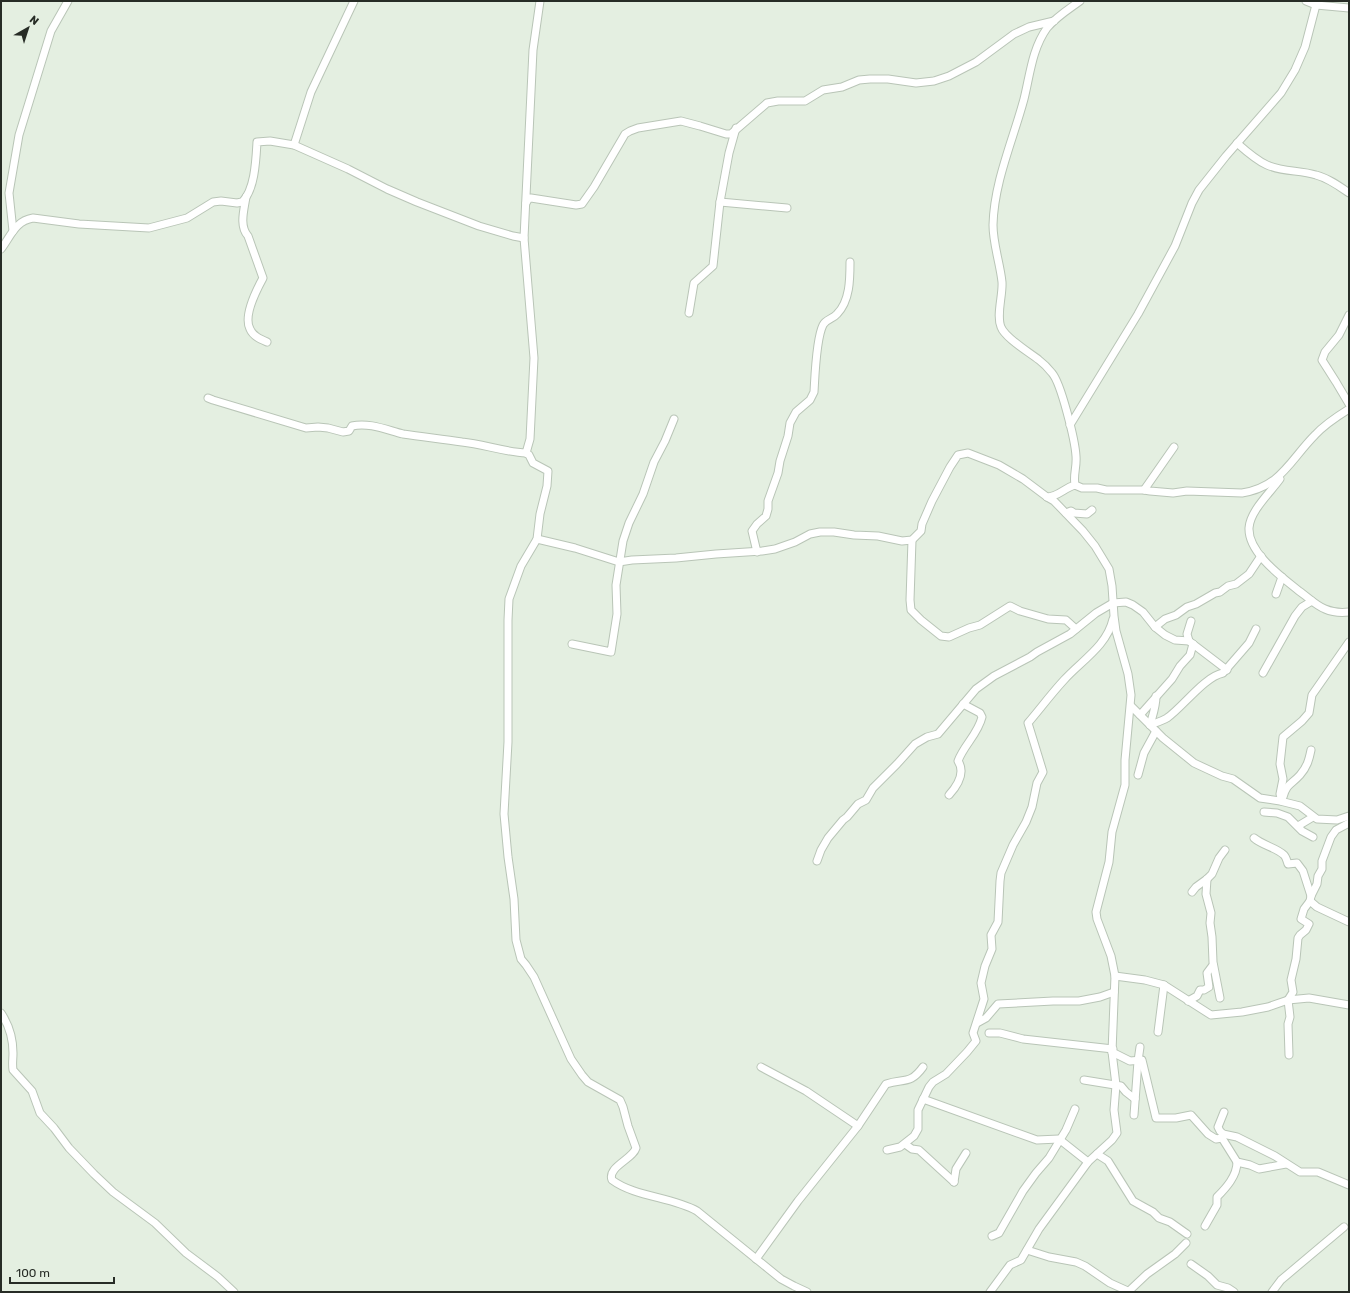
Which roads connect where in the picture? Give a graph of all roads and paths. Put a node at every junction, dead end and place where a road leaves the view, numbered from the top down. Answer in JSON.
{"nodes":[{"id":1,"x":68,"y":1,"type":"edge"},
{"id":2,"x":354,"y":1,"type":"edge"},
{"id":3,"x":540,"y":1,"type":"edge"},
{"id":4,"x":1080,"y":1,"type":"edge"},
{"id":5,"x":1306,"y":1,"type":"edge"},
{"id":6,"x":1317,"y":3,"type":"edge"},
{"id":7,"x":1349,"y":8,"type":"edge"},
{"id":8,"x":1054,"y":21,"type":"junction"},
{"id":9,"x":737,"y":126,"type":"junction"},
{"id":10,"x":1237,"y":143,"type":"junction"},
{"id":11,"x":294,"y":145,"type":"junction"},
{"id":12,"x":1349,"y":193,"type":"edge"},
{"id":13,"x":247,"y":196,"type":"junction"},
{"id":14,"x":720,"y":202,"type":"junction"},
{"id":15,"x":526,"y":203,"type":"junction"},
{"id":16,"x":787,"y":208,"type":"dead end"},
{"id":17,"x":13,"y":230,"type":"junction"},
{"id":18,"x":524,"y":238,"type":"junction"},
{"id":19,"x":1,"y":249,"type":"edge"},
{"id":20,"x":850,"y":262,"type":"dead end"},
{"id":21,"x":689,"y":312,"type":"dead end"},
{"id":22,"x":1349,"y":315,"type":"edge"},
{"id":23,"x":267,"y":342,"type":"dead end"},
{"id":24,"x":208,"y":398,"type":"dead end"},
{"id":25,"x":1349,"y":404,"type":"edge"},
{"id":26,"x":1349,"y":409,"type":"edge"},
{"id":27,"x":674,"y":419,"type":"dead end"},
{"id":28,"x":1070,"y":425,"type":"junction"},
{"id":29,"x":1174,"y":447,"type":"dead end"},
{"id":30,"x":526,"y":453,"type":"junction"},
{"id":31,"x":1284,"y":473,"type":"junction"},
{"id":32,"x":1074,"y":485,"type":"junction"},
{"id":33,"x":1144,"y":490,"type":"junction"},
{"id":34,"x":1047,"y":497,"type":"junction"},
{"id":35,"x":1092,"y":510,"type":"dead end"},
{"id":36,"x":1066,"y":513,"type":"junction"},
{"id":37,"x":537,"y":539,"type":"junction"},
{"id":38,"x":912,"y":540,"type":"junction"},
{"id":39,"x":757,"y":552,"type":"junction"},
{"id":40,"x":1261,"y":556,"type":"junction"},
{"id":41,"x":619,"y":562,"type":"junction"},
{"id":42,"x":1282,"y":577,"type":"junction"},
{"id":43,"x":1276,"y":594,"type":"dead end"},
{"id":44,"x":1312,"y":601,"type":"junction"},
{"id":45,"x":1113,"y":603,"type":"junction"},
{"id":46,"x":1349,"y":612,"type":"edge"},
{"id":47,"x":1114,"y":616,"type":"junction"},
{"id":48,"x":1191,"y":621,"type":"dead end"},
{"id":49,"x":1155,"y":627,"type":"junction"},
{"id":50,"x":1076,"y":629,"type":"junction"},
{"id":51,"x":1256,"y":629,"type":"dead end"},
{"id":52,"x":1349,"y":642,"type":"edge"},
{"id":53,"x":1191,"y":643,"type":"junction"},
{"id":54,"x":572,"y":644,"type":"dead end"},
{"id":55,"x":1227,"y":670,"type":"junction"},
{"id":56,"x":1263,"y":673,"type":"dead end"},
{"id":57,"x":1156,"y":696,"type":"junction"},
{"id":58,"x":963,"y":704,"type":"junction"},
{"id":59,"x":1131,"y":706,"type":"junction"},
{"id":60,"x":1140,"y":715,"type":"junction"},
{"id":61,"x":1150,"y":725,"type":"junction"},
{"id":62,"x":1156,"y":731,"type":"junction"},
{"id":63,"x":1311,"y":750,"type":"dead end"},
{"id":64,"x":1138,"y":775,"type":"dead end"},
{"id":65,"x":949,"y":795,"type":"dead end"},
{"id":66,"x":1282,"y":801,"type":"junction"},
{"id":67,"x":1264,"y":812,"type":"dead end"},
{"id":68,"x":1349,"y":816,"type":"edge"},
{"id":69,"x":1313,"y":817,"type":"junction"},
{"id":70,"x":1349,"y":823,"type":"edge"},
{"id":71,"x":1298,"y":826,"type":"junction"},
{"id":72,"x":1313,"y":837,"type":"dead end"},
{"id":73,"x":1254,"y":838,"type":"dead end"},
{"id":74,"x":1226,"y":850,"type":"dead end"},
{"id":75,"x":816,"y":860,"type":"dead end"},
{"id":76,"x":1207,"y":879,"type":"junction"},
{"id":77,"x":1192,"y":892,"type":"dead end"},
{"id":78,"x":1310,"y":899,"type":"junction"},
{"id":79,"x":1349,"y":922,"type":"edge"},
{"id":80,"x":1213,"y":965,"type":"junction"},
{"id":81,"x":1115,"y":976,"type":"junction"},
{"id":82,"x":1164,"y":985,"type":"junction"},
{"id":83,"x":1114,"y":992,"type":"junction"},
{"id":84,"x":1220,"y":998,"type":"dead end"},
{"id":85,"x":1288,"y":1000,"type":"junction"},
{"id":86,"x":1188,"y":1001,"type":"junction"},
{"id":87,"x":1349,"y":1005,"type":"edge"},
{"id":88,"x":1,"y":1013,"type":"edge"},
{"id":89,"x":977,"y":1023,"type":"junction"},
{"id":90,"x":1158,"y":1032,"type":"dead end"},
{"id":91,"x":989,"y":1033,"type":"dead end"},
{"id":92,"x":1140,"y":1047,"type":"dead end"},
{"id":93,"x":1113,"y":1050,"type":"junction"},
{"id":94,"x":1289,"y":1055,"type":"dead end"},
{"id":95,"x":1138,"y":1061,"type":"junction"},
{"id":96,"x":761,"y":1067,"type":"dead end"},
{"id":97,"x":923,"y":1067,"type":"dead end"},
{"id":98,"x":1084,"y":1080,"type":"dead end"},
{"id":99,"x":1116,"y":1085,"type":"junction"},
{"id":100,"x":1135,"y":1098,"type":"junction"},
{"id":101,"x":923,"y":1099,"type":"junction"},
{"id":102,"x":1075,"y":1109,"type":"dead end"},
{"id":103,"x":1224,"y":1112,"type":"dead end"},
{"id":104,"x":1134,"y":1115,"type":"dead end"},
{"id":105,"x":858,"y":1126,"type":"junction"},
{"id":106,"x":1222,"y":1136,"type":"junction"},
{"id":107,"x":1059,"y":1139,"type":"junction"},
{"id":108,"x":905,"y":1144,"type":"junction"},
{"id":109,"x":886,"y":1150,"type":"dead end"},
{"id":110,"x":966,"y":1153,"type":"dead end"},
{"id":111,"x":1097,"y":1154,"type":"junction"},
{"id":112,"x":1088,"y":1162,"type":"junction"},
{"id":113,"x":1236,"y":1162,"type":"junction"},
{"id":114,"x":1286,"y":1164,"type":"junction"},
{"id":115,"x":1349,"y":1185,"type":"edge"},
{"id":116,"x":1205,"y":1226,"type":"dead end"},
{"id":117,"x":1344,"y":1227,"type":"dead end"},
{"id":118,"x":1187,"y":1234,"type":"dead end"},
{"id":119,"x":992,"y":1236,"type":"dead end"},
{"id":120,"x":1186,"y":1243,"type":"dead end"},
{"id":121,"x":1027,"y":1250,"type":"junction"},
{"id":122,"x":756,"y":1259,"type":"junction"},
{"id":123,"x":1191,"y":1264,"type":"dead end"},
{"id":124,"x":234,"y":1292,"type":"edge"},
{"id":125,"x":807,"y":1292,"type":"edge"},
{"id":126,"x":990,"y":1292,"type":"edge"},
{"id":127,"x":1129,"y":1292,"type":"edge"},
{"id":128,"x":1234,"y":1292,"type":"edge"},
{"id":129,"x":1272,"y":1292,"type":"edge"}],
"edges":[{"from":1,"to":17,"type":"street"},
{"from":2,"to":11,"type":"street"},
{"from":3,"to":15,"type":"street"},
{"from":4,"to":8,"type":"street"},
{"from":5,"to":6,"type":"street"},
{"from":6,"to":7,"type":"street"},
{"from":6,"to":10,"type":"street"},
{"from":8,"to":9,"type":"street"},
{"from":8,"to":28,"type":"street"},
{"from":9,"to":14,"type":"street"},
{"from":9,"to":15,"type":"street"},
{"from":10,"to":12,"type":"street"},
{"from":10,"to":28,"type":"street"},
{"from":11,"to":13,"type":"street"},
{"from":11,"to":18,"type":"street"},
{"from":13,"to":17,"type":"street"},
{"from":13,"to":23,"type":"street"},
{"from":14,"to":16,"type":"street"},
{"from":14,"to":21,"type":"street"},
{"from":15,"to":18,"type":"street"},
{"from":17,"to":19,"type":"street"},
{"from":18,"to":30,"type":"street"},
{"from":20,"to":39,"type":"street"},
{"from":22,"to":25,"type":"street"},
{"from":24,"to":30,"type":"street"},
{"from":26,"to":31,"type":"street"},
{"from":27,"to":41,"type":"street"},
{"from":28,"to":32,"type":"street"},
{"from":29,"to":33,"type":"street"},
{"from":30,"to":37,"type":"street"},
{"from":31,"to":33,"type":"street"},
{"from":31,"to":40,"type":"street"},
{"from":32,"to":33,"type":"street"},
{"from":32,"to":34,"type":"street"},
{"from":34,"to":36,"type":"street"},
{"from":34,"to":38,"type":"street"},
{"from":35,"to":36,"type":"street"},
{"from":36,"to":45,"type":"street"},
{"from":37,"to":41,"type":"street"},
{"from":37,"to":122,"type":"street"},
{"from":38,"to":39,"type":"street"},
{"from":38,"to":50,"type":"street"},
{"from":39,"to":41,"type":"street"},
{"from":40,"to":42,"type":"street"},
{"from":40,"to":49,"type":"street"},
{"from":41,"to":54,"type":"street"},
{"from":42,"to":43,"type":"street"},
{"from":42,"to":44,"type":"street"},
{"from":44,"to":46,"type":"street"},
{"from":44,"to":56,"type":"street"},
{"from":45,"to":47,"type":"street"},
{"from":45,"to":49,"type":"street"},
{"from":45,"to":50,"type":"street"},
{"from":47,"to":59,"type":"street"},
{"from":47,"to":89,"type":"street"},
{"from":48,"to":53,"type":"street"},
{"from":49,"to":53,"type":"street"},
{"from":50,"to":58,"type":"street"},
{"from":51,"to":55,"type":"street"},
{"from":52,"to":66,"type":"street"},
{"from":53,"to":55,"type":"street"},
{"from":53,"to":57,"type":"street"},
{"from":55,"to":61,"type":"street"},
{"from":57,"to":60,"type":"street"},
{"from":57,"to":61,"type":"street"},
{"from":58,"to":65,"type":"street"},
{"from":58,"to":75,"type":"street"},
{"from":59,"to":60,"type":"street"},
{"from":59,"to":81,"type":"street"},
{"from":60,"to":61,"type":"street"},
{"from":61,"to":62,"type":"street"},
{"from":62,"to":64,"type":"street"},
{"from":62,"to":66,"type":"street"},
{"from":63,"to":66,"type":"street"},
{"from":66,"to":69,"type":"street"},
{"from":67,"to":71,"type":"street"},
{"from":68,"to":69,"type":"street"},
{"from":69,"to":71,"type":"street"},
{"from":70,"to":78,"type":"street"},
{"from":71,"to":72,"type":"street"},
{"from":73,"to":78,"type":"street"},
{"from":74,"to":76,"type":"street"},
{"from":76,"to":77,"type":"street"},
{"from":76,"to":80,"type":"street"},
{"from":78,"to":79,"type":"street"},
{"from":78,"to":85,"type":"street"},
{"from":80,"to":84,"type":"street"},
{"from":80,"to":86,"type":"street"},
{"from":81,"to":82,"type":"street"},
{"from":81,"to":83,"type":"street"},
{"from":82,"to":86,"type":"street"},
{"from":82,"to":90,"type":"street"},
{"from":83,"to":89,"type":"street"},
{"from":83,"to":93,"type":"street"},
{"from":85,"to":86,"type":"street"},
{"from":85,"to":87,"type":"street"},
{"from":85,"to":94,"type":"street"},
{"from":88,"to":124,"type":"street"},
{"from":89,"to":101,"type":"street"},
{"from":91,"to":93,"type":"street"},
{"from":92,"to":95,"type":"street"},
{"from":93,"to":95,"type":"street"},
{"from":93,"to":99,"type":"street"},
{"from":95,"to":100,"type":"street"},
{"from":95,"to":106,"type":"street"},
{"from":96,"to":105,"type":"street"},
{"from":97,"to":105,"type":"street"},
{"from":98,"to":99,"type":"street"},
{"from":99,"to":100,"type":"street"},
{"from":99,"to":111,"type":"street"},
{"from":100,"to":104,"type":"street"},
{"from":101,"to":107,"type":"street"},
{"from":101,"to":108,"type":"street"},
{"from":102,"to":107,"type":"street"},
{"from":103,"to":106,"type":"street"},
{"from":105,"to":122,"type":"street"},
{"from":106,"to":113,"type":"street"},
{"from":106,"to":114,"type":"street"},
{"from":107,"to":112,"type":"street"},
{"from":107,"to":119,"type":"street"},
{"from":108,"to":109,"type":"street"},
{"from":108,"to":110,"type":"street"},
{"from":111,"to":112,"type":"street"},
{"from":111,"to":118,"type":"street"},
{"from":112,"to":121,"type":"street"},
{"from":113,"to":114,"type":"street"},
{"from":113,"to":116,"type":"street"},
{"from":114,"to":115,"type":"street"},
{"from":117,"to":129,"type":"street"},
{"from":120,"to":127,"type":"street"},
{"from":121,"to":126,"type":"street"},
{"from":121,"to":127,"type":"street"},
{"from":122,"to":125,"type":"street"},
{"from":123,"to":128,"type":"street"}]}
